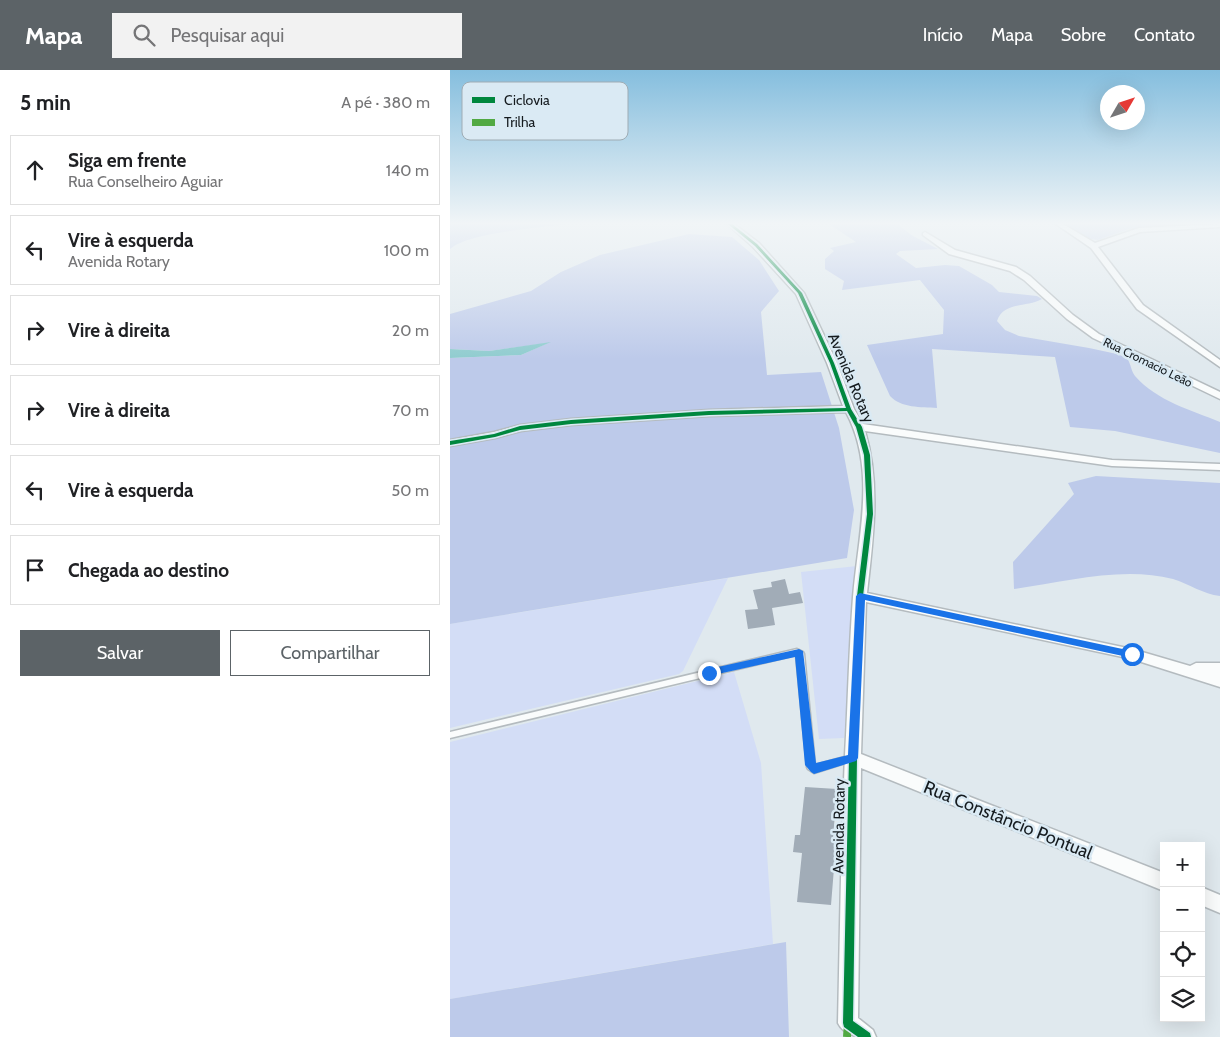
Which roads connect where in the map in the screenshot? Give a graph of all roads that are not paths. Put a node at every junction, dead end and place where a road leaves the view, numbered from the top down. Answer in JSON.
{"nodes":[{"id":1,"x":779,"y":269,"type":"edge"},
{"id":2,"x":1013,"y":269,"type":"edge"},
{"id":3,"x":1111,"y":269,"type":"edge"},
{"id":4,"x":1220,"y":364,"type":"edge"},
{"id":5,"x":1220,"y":396,"type":"edge"},
{"id":6,"x":849,"y":409,"type":"junction"},
{"id":7,"x":860,"y":427,"type":"junction"},
{"id":8,"x":450,"y":442,"type":"edge"},
{"id":9,"x":1220,"y":467,"type":"edge"},
{"id":10,"x":860,"y":596,"type":"junction"},
{"id":11,"x":1183,"y":669,"type":"junction"},
{"id":12,"x":1220,"y":669,"type":"edge"},
{"id":13,"x":1220,"y":680,"type":"edge"},
{"id":14,"x":450,"y":735,"type":"edge"},
{"id":15,"x":853,"y":758,"type":"junction"},
{"id":16,"x":1160,"y":880,"type":"edge"},
{"id":17,"x":1205,"y":898,"type":"edge"},
{"id":18,"x":1220,"y":904,"type":"edge"},
{"id":19,"x":866,"y":1037,"type":"edge"}],
"edges":[{"from":1,"to":6,"type":"street","name":"Avenida Rotary"},
{"from":2,"to":5,"type":"street","name":"Rua Cromacio Leão"},
{"from":3,"to":4,"type":"street"},
{"from":6,"to":7,"type":"street","name":"Avenida Rotary"},
{"from":6,"to":8,"type":"street"},
{"from":7,"to":9,"type":"street"},
{"from":7,"to":10,"type":"street","name":"Avenida Rotary"},
{"from":10,"to":11,"type":"street"},
{"from":10,"to":15,"type":"street","name":"Avenida Rotary"},
{"from":11,"to":12,"type":"street"},
{"from":11,"to":13,"type":"street"},
{"from":14,"to":15,"type":"lane"},
{"from":15,"to":16,"type":"street","name":"Rua Constâncio Pontual"},
{"from":15,"to":19,"type":"street","name":"Avenida Rotary"},
{"from":17,"to":18,"type":"street"}]}
